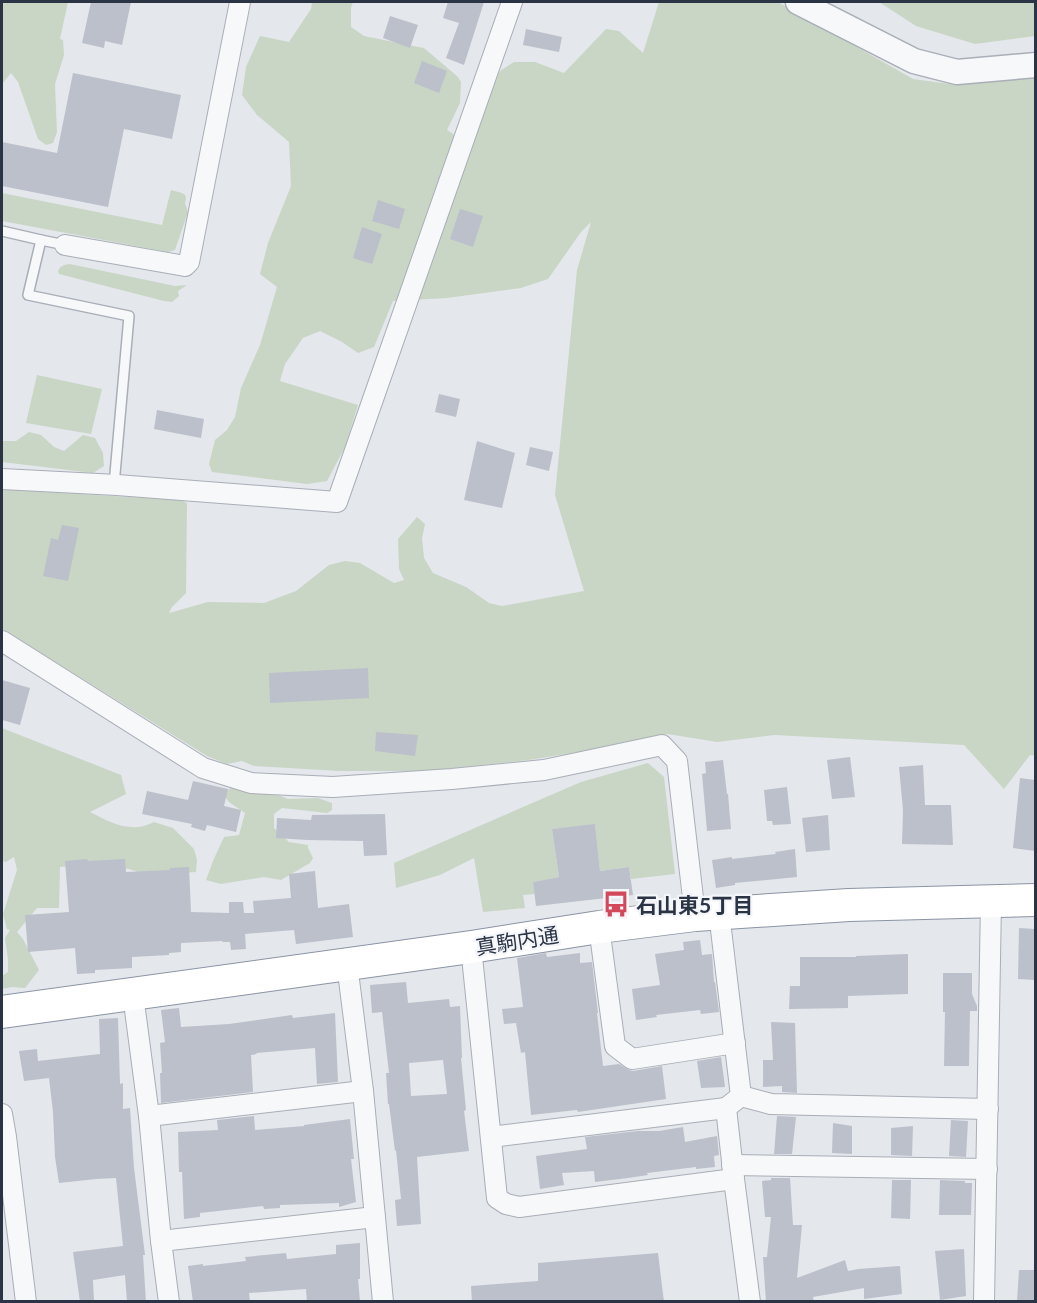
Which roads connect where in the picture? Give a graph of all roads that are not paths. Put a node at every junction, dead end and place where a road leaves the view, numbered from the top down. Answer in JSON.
{"nodes":[{"id":1,"x":240,"y":2,"type":"edge"},
{"id":2,"x":512,"y":2,"type":"edge"},
{"id":3,"x":798,"y":2,"type":"edge"},
{"id":4,"x":1035,"y":65,"type":"edge"},
{"id":5,"x":2,"y":231,"type":"edge"},
{"id":6,"x":41,"y":240,"type":"junction"},
{"id":7,"x":65,"y":245,"type":"joint"},
{"id":8,"x":2,"y":479,"type":"edge"},
{"id":9,"x":114,"y":485,"type":"junction"},
{"id":10,"x":2,"y":641,"type":"edge"},
{"id":11,"x":1035,"y":900,"type":"edge"},
{"id":12,"x":991,"y":902,"type":"junction"},
{"id":13,"x":707,"y":914,"type":"junction"},
{"id":14,"x":599,"y":927,"type":"junction"},
{"id":15,"x":471,"y":947,"type":"junction"},
{"id":16,"x":346,"y":964,"type":"junction"},
{"id":17,"x":132,"y":994,"type":"junction"},
{"id":18,"x":2,"y":1012,"type":"edge"},
{"id":19,"x":735,"y":1043,"type":"junction"},
{"id":20,"x":363,"y":1091,"type":"junction"},
{"id":21,"x":741,"y":1096,"type":"junction"},
{"id":22,"x":726,"y":1108,"type":"junction"},
{"id":23,"x":988,"y":1109,"type":"junction"},
{"id":24,"x":2,"y":1114,"type":"edge"},
{"id":25,"x":149,"y":1116,"type":"junction"},
{"id":26,"x":4,"y":1137,"type":"edge"},
{"id":27,"x":491,"y":1137,"type":"junction"},
{"id":28,"x":987,"y":1169,"type":"junction"},
{"id":29,"x":733,"y":1172,"type":"junction"},
{"id":30,"x":375,"y":1217,"type":"junction"},
{"id":31,"x":161,"y":1241,"type":"junction"},
{"id":32,"x":26,"y":1302,"type":"edge"},
{"id":33,"x":169,"y":1302,"type":"edge"},
{"id":34,"x":383,"y":1302,"type":"edge"},
{"id":35,"x":750,"y":1302,"type":"edge"},
{"id":36,"x":984,"y":1302,"type":"edge"}],
"edges":[{"from":1,"to":7,"type":"street"},
{"from":2,"to":9,"type":"street"},
{"from":3,"to":4,"type":"street"},
{"from":5,"to":6,"type":"lane"},
{"from":6,"to":7,"type":"lane"},
{"from":6,"to":9,"type":"lane"},
{"from":8,"to":9,"type":"street"},
{"from":10,"to":13,"type":"street"},
{"from":11,"to":12,"type":"highway","name":"真駒内通"},
{"from":12,"to":13,"type":"highway","name":"真駒内通"},
{"from":12,"to":23,"type":"street"},
{"from":13,"to":14,"type":"highway","name":"真駒内通"},
{"from":13,"to":19,"type":"street"},
{"from":14,"to":15,"type":"highway","name":"真駒内通"},
{"from":14,"to":19,"type":"street"},
{"from":15,"to":16,"type":"highway","name":"真駒内通"},
{"from":15,"to":27,"type":"street"},
{"from":16,"to":17,"type":"highway","name":"真駒内通"},
{"from":16,"to":20,"type":"street"},
{"from":17,"to":18,"type":"highway","name":"真駒内通"},
{"from":17,"to":25,"type":"street"},
{"from":19,"to":21,"type":"street"},
{"from":20,"to":25,"type":"street"},
{"from":20,"to":30,"type":"street"},
{"from":21,"to":22,"type":"street"},
{"from":21,"to":23,"type":"street"},
{"from":22,"to":27,"type":"street"},
{"from":22,"to":29,"type":"street"},
{"from":23,"to":28,"type":"street"},
{"from":24,"to":26,"type":"street"},
{"from":25,"to":31,"type":"street"},
{"from":26,"to":32,"type":"street"},
{"from":27,"to":29,"type":"street"},
{"from":28,"to":29,"type":"street"},
{"from":28,"to":36,"type":"street"},
{"from":29,"to":35,"type":"street"},
{"from":30,"to":31,"type":"street"},
{"from":30,"to":34,"type":"street"},
{"from":31,"to":33,"type":"street"}]}
